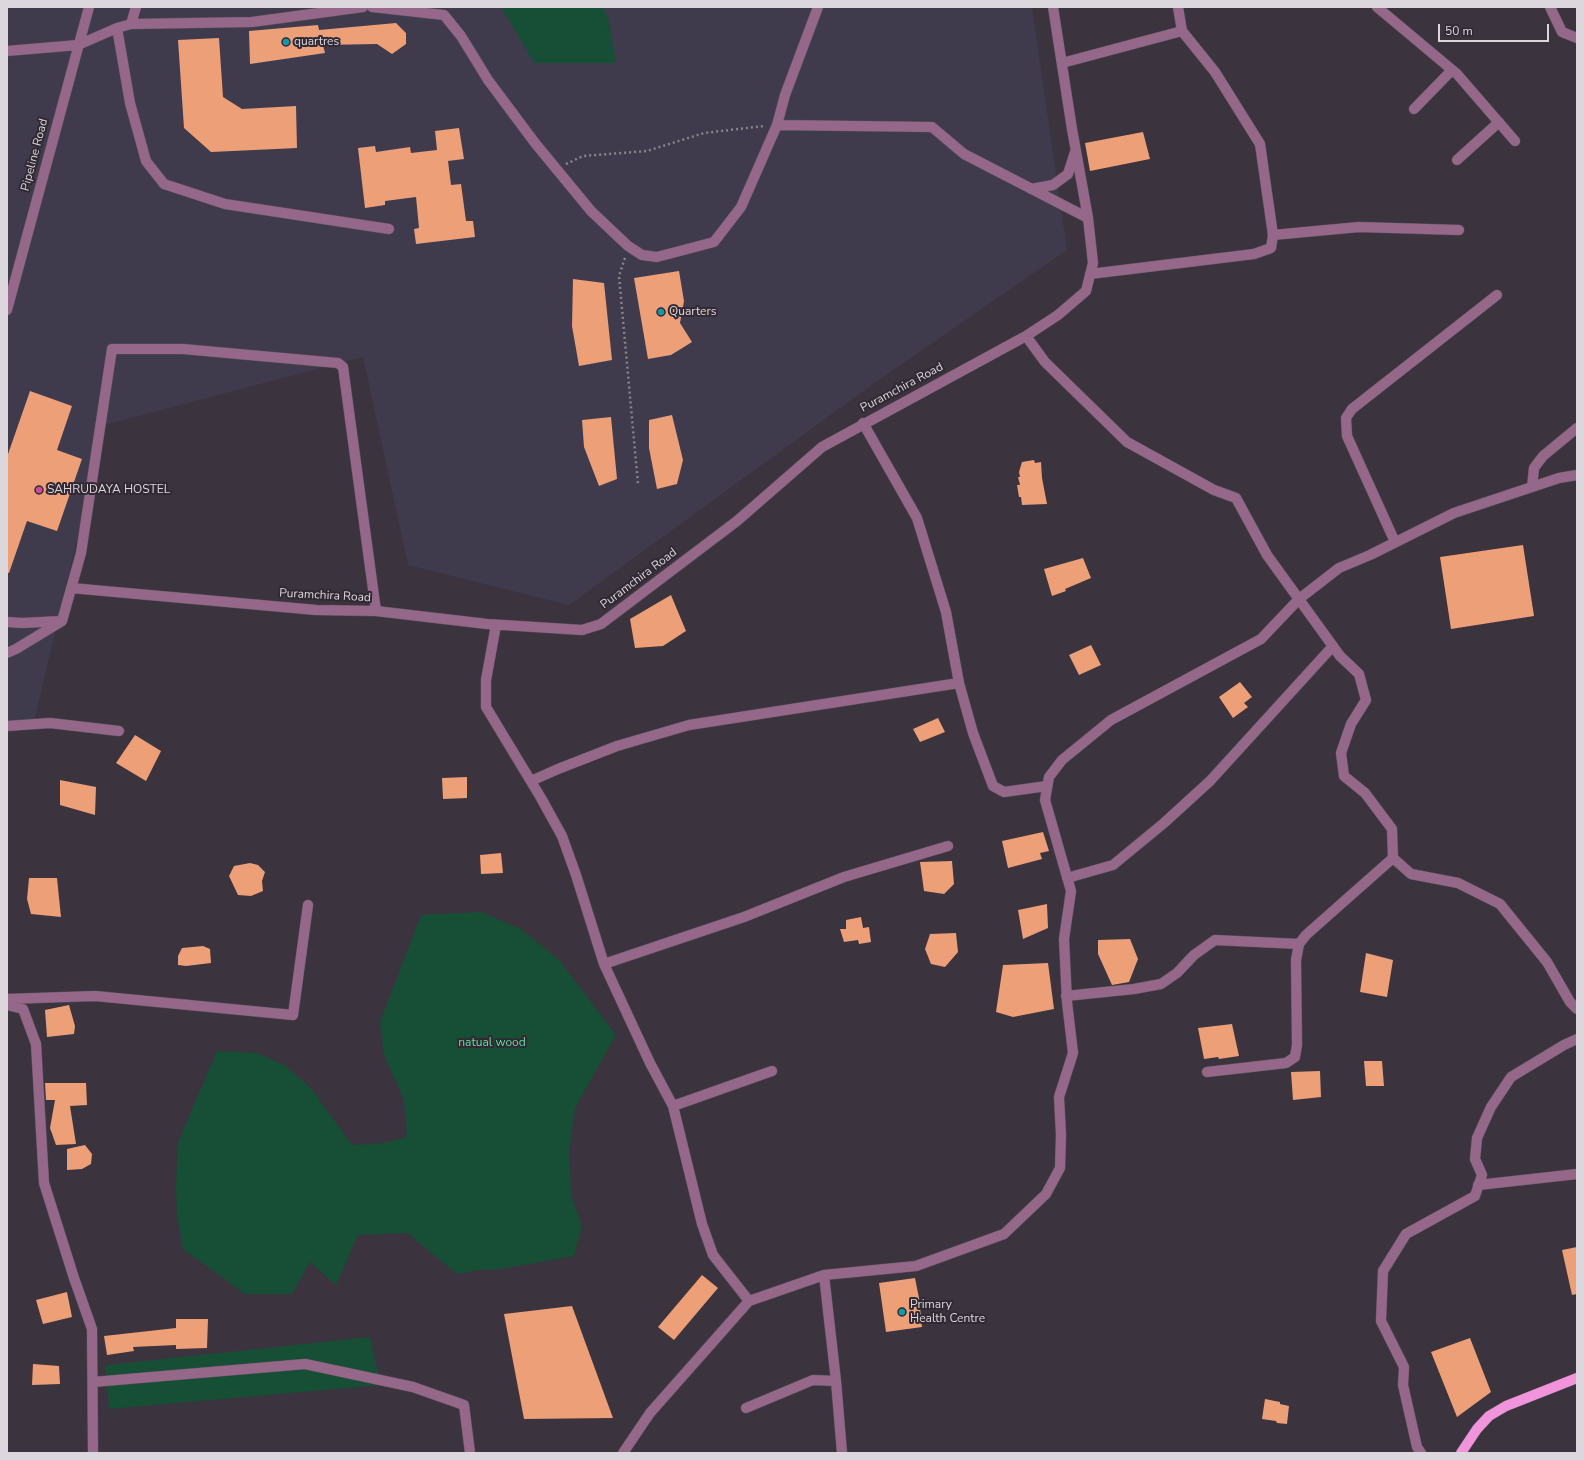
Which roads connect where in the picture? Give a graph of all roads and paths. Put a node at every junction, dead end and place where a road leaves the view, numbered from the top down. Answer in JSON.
{"nodes":[{"id":1,"x":89,"y":7,"type":"edge"},
{"id":2,"x":136,"y":7,"type":"edge"},
{"id":3,"x":363,"y":7,"type":"edge"},
{"id":4,"x":372,"y":7,"type":"edge"},
{"id":5,"x":818,"y":7,"type":"edge"},
{"id":6,"x":1053,"y":7,"type":"edge"},
{"id":7,"x":1178,"y":7,"type":"edge"},
{"id":8,"x":1377,"y":7,"type":"edge"},
{"id":9,"x":1550,"y":7,"type":"edge"},
{"id":10,"x":343,"y":8,"type":"edge"},
{"id":11,"x":131,"y":24,"type":"junction"},
{"id":12,"x":117,"y":28,"type":"junction"},
{"id":13,"x":1182,"y":31,"type":"junction"},
{"id":14,"x":1577,"y":38,"type":"edge"},
{"id":15,"x":78,"y":46,"type":"junction"},
{"id":16,"x":7,"y":51,"type":"edge"},
{"id":17,"x":1062,"y":62,"type":"junction"},
{"id":18,"x":1452,"y":70,"type":"junction"},
{"id":19,"x":1414,"y":108,"type":"dead end"},
{"id":20,"x":1499,"y":122,"type":"junction"},
{"id":21,"x":777,"y":125,"type":"junction"},
{"id":22,"x":1515,"y":141,"type":"dead end"},
{"id":23,"x":1076,"y":148,"type":"junction"},
{"id":24,"x":1457,"y":160,"type":"dead end"},
{"id":25,"x":562,"y":176,"type":"junction"},
{"id":26,"x":1032,"y":189,"type":"junction"},
{"id":27,"x":1088,"y":218,"type":"junction"},
{"id":28,"x":389,"y":229,"type":"dead end"},
{"id":29,"x":1459,"y":230,"type":"dead end"},
{"id":30,"x":1273,"y":235,"type":"junction"},
{"id":31,"x":628,"y":246,"type":"junction"},
{"id":32,"x":1090,"y":274,"type":"junction"},
{"id":33,"x":1497,"y":295,"type":"dead end"},
{"id":34,"x":7,"y":310,"type":"edge"},
{"id":35,"x":1026,"y":336,"type":"junction"},
{"id":36,"x":863,"y":423,"type":"junction"},
{"id":37,"x":1577,"y":428,"type":"edge"},
{"id":38,"x":1577,"y":475,"type":"edge"},
{"id":39,"x":638,"y":484,"type":"dead end"},
{"id":40,"x":1532,"y":487,"type":"junction"},
{"id":41,"x":1395,"y":542,"type":"junction"},
{"id":42,"x":71,"y":588,"type":"junction"},
{"id":43,"x":1299,"y":599,"type":"junction"},
{"id":44,"x":376,"y":611,"type":"junction"},
{"id":45,"x":62,"y":621,"type":"junction"},
{"id":46,"x":7,"y":622,"type":"edge"},
{"id":47,"x":496,"y":625,"type":"junction"},
{"id":48,"x":1334,"y":646,"type":"junction"},
{"id":49,"x":7,"y":653,"type":"edge"},
{"id":50,"x":959,"y":683,"type":"junction"},
{"id":51,"x":7,"y":726,"type":"edge"},
{"id":52,"x":119,"y":731,"type":"dead end"},
{"id":53,"x":531,"y":781,"type":"junction"},
{"id":54,"x":1047,"y":786,"type":"junction"},
{"id":55,"x":948,"y":846,"type":"dead end"},
{"id":56,"x":1393,"y":858,"type":"junction"},
{"id":57,"x":1067,"y":878,"type":"junction"},
{"id":58,"x":308,"y":905,"type":"dead end"},
{"id":59,"x":1299,"y":944,"type":"junction"},
{"id":60,"x":604,"y":964,"type":"junction"},
{"id":61,"x":1066,"y":996,"type":"junction"},
{"id":62,"x":7,"y":999,"type":"edge"},
{"id":63,"x":7,"y":1005,"type":"edge"},
{"id":64,"x":1577,"y":1009,"type":"edge"},
{"id":65,"x":1577,"y":1039,"type":"edge"},
{"id":66,"x":772,"y":1071,"type":"dead end"},
{"id":67,"x":1207,"y":1072,"type":"dead end"},
{"id":68,"x":673,"y":1106,"type":"junction"},
{"id":69,"x":1577,"y":1174,"type":"edge"},
{"id":70,"x":1478,"y":1185,"type":"junction"},
{"id":71,"x":824,"y":1275,"type":"junction"},
{"id":72,"x":749,"y":1301,"type":"junction"},
{"id":73,"x":1577,"y":1378,"type":"edge"},
{"id":74,"x":836,"y":1381,"type":"junction"},
{"id":75,"x":93,"y":1382,"type":"junction"},
{"id":76,"x":746,"y":1408,"type":"dead end"},
{"id":77,"x":93,"y":1453,"type":"edge"},
{"id":78,"x":470,"y":1453,"type":"edge"},
{"id":79,"x":624,"y":1453,"type":"edge"},
{"id":80,"x":842,"y":1453,"type":"edge"},
{"id":81,"x":1421,"y":1453,"type":"edge"},
{"id":82,"x":1461,"y":1453,"type":"edge"}],
"edges":[{"from":1,"to":15,"type":"street","name":"Pipeline Road"},
{"from":2,"to":11,"type":"street"},
{"from":3,"to":10,"type":"street"},
{"from":4,"to":25,"type":"street"},
{"from":5,"to":21,"type":"street"},
{"from":6,"to":17,"type":"street","name":"Puramchira Road"},
{"from":7,"to":13,"type":"street"},
{"from":8,"to":18,"type":"street"},
{"from":9,"to":14,"type":"street"},
{"from":10,"to":11,"type":"street"},
{"from":11,"to":12,"type":"street"},
{"from":12,"to":15,"type":"street"},
{"from":12,"to":28,"type":"street"},
{"from":13,"to":17,"type":"street"},
{"from":13,"to":30,"type":"street"},
{"from":15,"to":16,"type":"street"},
{"from":15,"to":34,"type":"street","name":"Pipeline Road"},
{"from":17,"to":23,"type":"street","name":"Puramchira Road"},
{"from":18,"to":19,"type":"street"},
{"from":18,"to":20,"type":"street"},
{"from":20,"to":22,"type":"street"},
{"from":20,"to":24,"type":"street"},
{"from":21,"to":25,"type":"path"},
{"from":21,"to":26,"type":"street"},
{"from":21,"to":31,"type":"street"},
{"from":23,"to":26,"type":"street"},
{"from":23,"to":27,"type":"street","name":"Puramchira Road"},
{"from":25,"to":31,"type":"street"},
{"from":26,"to":27,"type":"street"},
{"from":27,"to":32,"type":"street","name":"Puramchira Road"},
{"from":29,"to":30,"type":"street"},
{"from":30,"to":32,"type":"street"},
{"from":31,"to":39,"type":"path"},
{"from":32,"to":35,"type":"street","name":"Puramchira Road"},
{"from":33,"to":41,"type":"street"},
{"from":35,"to":36,"type":"street","name":"Puramchira Road"},
{"from":35,"to":43,"type":"street"},
{"from":36,"to":47,"type":"street","name":"Puramchira Road"},
{"from":36,"to":50,"type":"street"},
{"from":37,"to":40,"type":"street"},
{"from":38,"to":40,"type":"street"},
{"from":40,"to":41,"type":"street"},
{"from":41,"to":43,"type":"street"},
{"from":42,"to":44,"type":"street","name":"Puramchira Road"},
{"from":42,"to":44,"type":"street"},
{"from":42,"to":45,"type":"street"},
{"from":43,"to":48,"type":"street"},
{"from":43,"to":54,"type":"street"},
{"from":44,"to":47,"type":"street","name":"Puramchira Road"},
{"from":45,"to":46,"type":"street"},
{"from":45,"to":49,"type":"street"},
{"from":47,"to":53,"type":"street"},
{"from":48,"to":56,"type":"street"},
{"from":48,"to":57,"type":"street"},
{"from":50,"to":53,"type":"street"},
{"from":50,"to":54,"type":"street"},
{"from":51,"to":52,"type":"street"},
{"from":53,"to":60,"type":"street"},
{"from":54,"to":57,"type":"street"},
{"from":55,"to":60,"type":"street"},
{"from":56,"to":59,"type":"street"},
{"from":56,"to":64,"type":"street"},
{"from":57,"to":61,"type":"street"},
{"from":58,"to":62,"type":"street"},
{"from":59,"to":61,"type":"street"},
{"from":59,"to":67,"type":"street"},
{"from":60,"to":68,"type":"street"},
{"from":61,"to":71,"type":"street"},
{"from":63,"to":75,"type":"street"},
{"from":65,"to":70,"type":"street"},
{"from":66,"to":68,"type":"street"},
{"from":68,"to":72,"type":"street"},
{"from":69,"to":70,"type":"street"},
{"from":70,"to":81,"type":"street"},
{"from":71,"to":72,"type":"street"},
{"from":71,"to":74,"type":"street"},
{"from":72,"to":79,"type":"street"},
{"from":73,"to":82,"type":"main road"},
{"from":74,"to":76,"type":"street"},
{"from":74,"to":80,"type":"street"},
{"from":75,"to":77,"type":"street"},
{"from":75,"to":78,"type":"street"}]}
